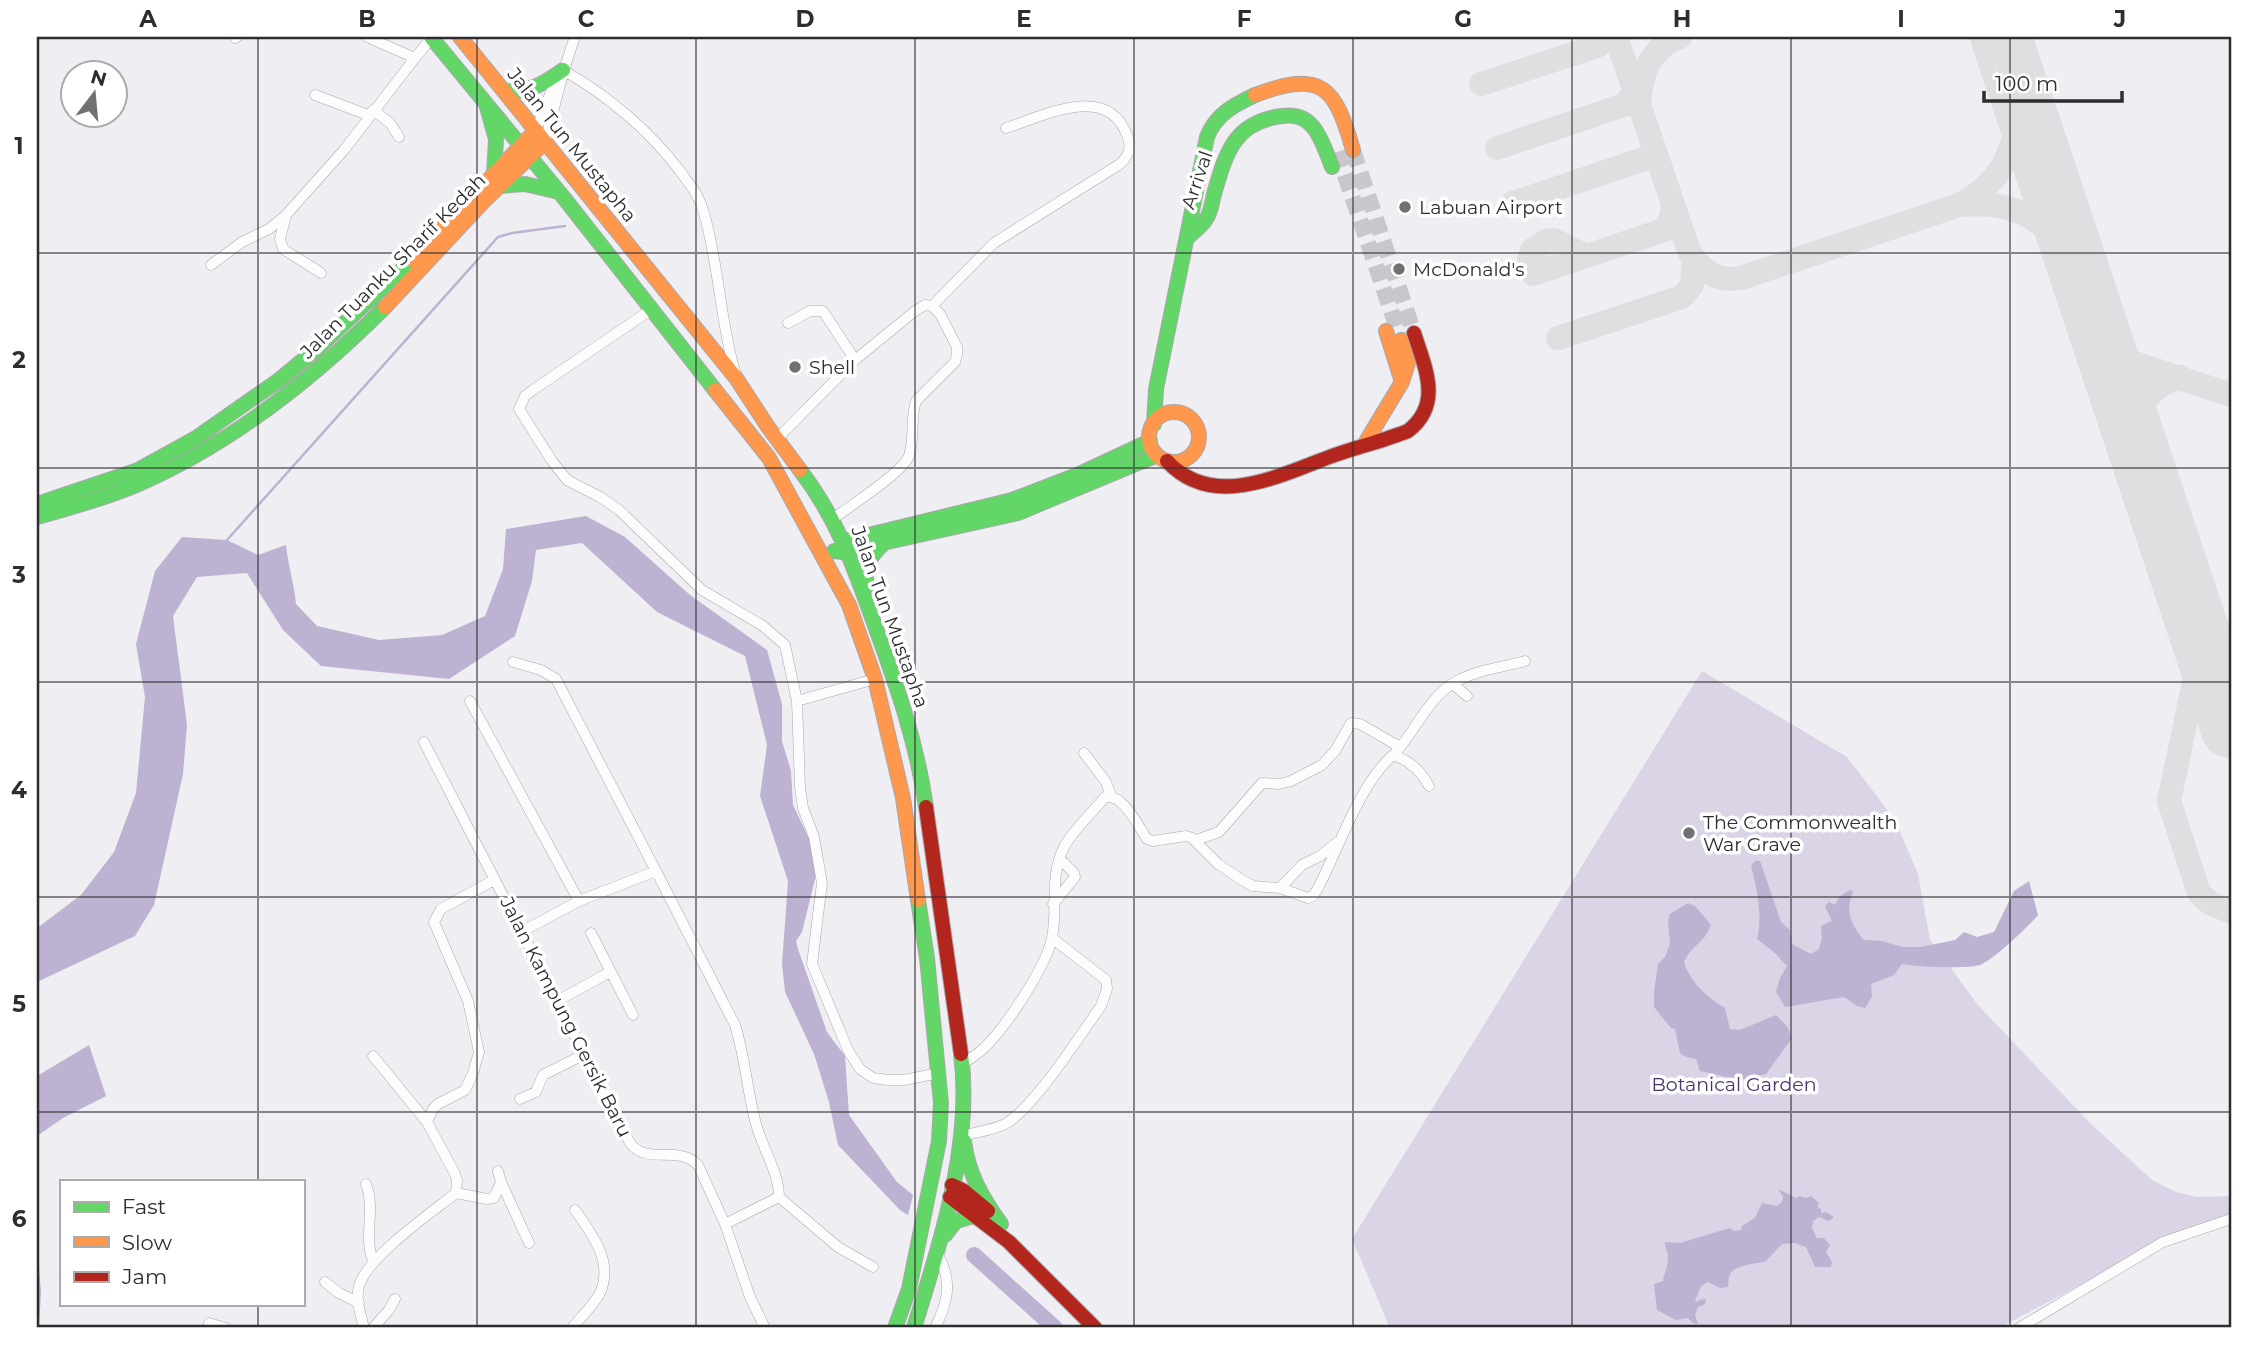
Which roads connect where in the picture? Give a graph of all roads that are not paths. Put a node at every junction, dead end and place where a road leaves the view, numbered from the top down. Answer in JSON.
{"nodes":[{"id":1,"x":367,"y":37,"type":"edge"},
{"id":2,"x":431,"y":37,"type":"edge"},
{"id":3,"x":460,"y":37,"type":"edge"},
{"id":4,"x":575,"y":37,"type":"edge"},
{"id":5,"x":415,"y":58,"type":"junction"},
{"id":6,"x":563,"y":70,"type":"junction"},
{"id":7,"x":504,"y":90,"type":"junction"},
{"id":8,"x":315,"y":96,"type":"dead end"},
{"id":9,"x":485,"y":99,"type":"junction"},
{"id":10,"x":370,"y":112,"type":"junction"},
{"id":11,"x":1006,"y":128,"type":"dead end"},
{"id":12,"x":536,"y":130,"type":"junction"},
{"id":13,"x":400,"y":137,"type":"dead end"},
{"id":14,"x":545,"y":142,"type":"junction"},
{"id":15,"x":521,"y":145,"type":"junction"},
{"id":16,"x":1353,"y":150,"type":"tunnel mouth"},
{"id":17,"x":531,"y":157,"type":"junction"},
{"id":18,"x":1335,"y":160,"type":"tunnel mouth"},
{"id":19,"x":496,"y":180,"type":"junction"},
{"id":20,"x":562,"y":195,"type":"junction"},
{"id":21,"x":286,"y":215,"type":"junction"},
{"id":22,"x":1187,"y":238,"type":"junction"},
{"id":23,"x":211,"y":265,"type":"dead end"},
{"id":24,"x":321,"y":273,"type":"dead end"},
{"id":25,"x":932,"y":306,"type":"junction"},
{"id":26,"x":652,"y":309,"type":"junction"},
{"id":27,"x":788,"y":323,"type":"dead end"},
{"id":28,"x":1386,"y":331,"type":"tunnel mouth"},
{"id":29,"x":855,"y":359,"type":"junction"},
{"id":30,"x":736,"y":378,"type":"junction"},
{"id":31,"x":1402,"y":382,"type":"junction"},
{"id":32,"x":1154,"y":424,"type":"junction"},
{"id":33,"x":777,"y":439,"type":"junction"},
{"id":34,"x":1150,"y":441,"type":"junction"},
{"id":35,"x":1364,"y":445,"type":"junction"},
{"id":36,"x":769,"y":458,"type":"junction"},
{"id":37,"x":1162,"y":458,"type":"junction"},
{"id":38,"x":818,"y":494,"type":"junction"},
{"id":39,"x":37,"y":504,"type":"edge"},
{"id":40,"x":837,"y":516,"type":"junction"},
{"id":41,"x":37,"y":517,"type":"edge"},
{"id":42,"x":884,"y":537,"type":"junction"},
{"id":43,"x":842,"y":548,"type":"junction"},
{"id":44,"x":849,"y":605,"type":"junction"},
{"id":45,"x":881,"y":641,"type":"junction"},
{"id":46,"x":513,"y":662,"type":"dead end"},
{"id":47,"x":1525,"y":662,"type":"dead end"},
{"id":48,"x":875,"y":679,"type":"junction"},
{"id":49,"x":1453,"y":684,"type":"junction"},
{"id":50,"x":1466,"y":696,"type":"dead end"},
{"id":51,"x":470,"y":701,"type":"dead end"},
{"id":52,"x":797,"y":701,"type":"junction"},
{"id":53,"x":424,"y":742,"type":"dead end"},
{"id":54,"x":1396,"y":751,"type":"junction"},
{"id":55,"x":1084,"y":753,"type":"dead end"},
{"id":56,"x":1429,"y":786,"type":"dead end"},
{"id":57,"x":1111,"y":796,"type":"junction"},
{"id":58,"x":1343,"y":838,"type":"junction"},
{"id":59,"x":1196,"y":840,"type":"junction"},
{"id":60,"x":1060,"y":859,"type":"junction"},
{"id":61,"x":656,"y":871,"type":"junction"},
{"id":62,"x":494,"y":880,"type":"junction"},
{"id":63,"x":1280,"y":888,"type":"junction"},
{"id":64,"x":579,"y":901,"type":"junction"},
{"id":65,"x":1053,"y":905,"type":"junction"},
{"id":66,"x":521,"y":932,"type":"junction"},
{"id":67,"x":591,"y":933,"type":"dead end"},
{"id":68,"x":1052,"y":938,"type":"junction"},
{"id":69,"x":610,"y":972,"type":"junction"},
{"id":70,"x":557,"y":1001,"type":"junction"},
{"id":71,"x":633,"y":1015,"type":"dead end"},
{"id":72,"x":584,"y":1055,"type":"junction"},
{"id":73,"x":373,"y":1056,"type":"dead end"},
{"id":74,"x":962,"y":1064,"type":"junction"},
{"id":75,"x":939,"y":1073,"type":"junction"},
{"id":76,"x":520,"y":1099,"type":"dead end"},
{"id":77,"x":963,"y":1118,"type":"junction"},
{"id":78,"x":427,"y":1122,"type":"junction"},
{"id":79,"x":964,"y":1136,"type":"junction"},
{"id":80,"x":939,"y":1141,"type":"junction"},
{"id":81,"x":498,"y":1171,"type":"dead end"},
{"id":82,"x":501,"y":1182,"type":"junction"},
{"id":83,"x":366,"y":1184,"type":"dead end"},
{"id":84,"x":949,"y":1192,"type":"junction"},
{"id":85,"x":456,"y":1193,"type":"junction"},
{"id":86,"x":779,"y":1197,"type":"junction"},
{"id":87,"x":575,"y":1210,"type":"dead end"},
{"id":88,"x":977,"y":1215,"type":"junction"},
{"id":89,"x":2231,"y":1219,"type":"edge"},
{"id":90,"x":725,"y":1224,"type":"junction"},
{"id":91,"x":1001,"y":1224,"type":"junction"},
{"id":92,"x":943,"y":1237,"type":"junction"},
{"id":93,"x":529,"y":1243,"type":"dead end"},
{"id":94,"x":938,"y":1255,"type":"junction"},
{"id":95,"x":1030,"y":1260,"type":"junction"},
{"id":96,"x":373,"y":1261,"type":"junction"},
{"id":97,"x":873,"y":1267,"type":"dead end"},
{"id":98,"x":325,"y":1282,"type":"dead end"},
{"id":99,"x":909,"y":1289,"type":"junction"},
{"id":100,"x":394,"y":1299,"type":"dead end"},
{"id":101,"x":359,"y":1303,"type":"junction"},
{"id":102,"x":209,"y":1323,"type":"dead end"},
{"id":103,"x":226,"y":1328,"type":"edge"},
{"id":104,"x":364,"y":1328,"type":"edge"},
{"id":105,"x":373,"y":1328,"type":"edge"},
{"id":106,"x":572,"y":1328,"type":"edge"},
{"id":107,"x":765,"y":1328,"type":"edge"},
{"id":108,"x":895,"y":1328,"type":"edge"},
{"id":109,"x":914,"y":1328,"type":"edge"},
{"id":110,"x":935,"y":1328,"type":"edge"},
{"id":111,"x":1095,"y":1328,"type":"edge"},
{"id":112,"x":2019,"y":1328,"type":"edge"}],
"edges":[{"from":1,"to":5,"type":"street"},
{"from":2,"to":5,"type":"street"},
{"from":2,"to":9,"type":"main road"},
{"from":3,"to":7,"type":"main road","name":"Jalan Tun Mustapha"},
{"from":4,"to":6,"type":"street"},
{"from":5,"to":10,"type":"street"},
{"from":6,"to":7,"type":"main road"},
{"from":6,"to":12,"type":"street"},
{"from":6,"to":14,"type":"street"},
{"from":6,"to":30,"type":"street"},
{"from":7,"to":12,"type":"main road","name":"Jalan Tun Mustapha"},
{"from":8,"to":10,"type":"street"},
{"from":9,"to":15,"type":"main road"},
{"from":9,"to":19,"type":"main road"},
{"from":10,"to":13,"type":"street"},
{"from":10,"to":21,"type":"street"},
{"from":11,"to":25,"type":"street"},
{"from":12,"to":14,"type":"main road","name":"Jalan Tun Mustapha"},
{"from":12,"to":15,"type":"main road","name":"Jalan Tuanku Sharif Kedah"},
{"from":14,"to":17,"type":"main road","name":"Jalan Tuanku Sharif Kedah"},
{"from":14,"to":30,"type":"main road","name":"Jalan Tun Mustapha"},
{"from":15,"to":17,"type":"main road"},
{"from":15,"to":19,"type":"main road","name":"Jalan Tuanku Sharif Kedah"},
{"from":16,"to":22,"type":"main road"},
{"from":17,"to":19,"type":"main road","name":"Jalan Tuanku Sharif Kedah"},
{"from":17,"to":20,"type":"main road"},
{"from":18,"to":22,"type":"main road","name":"Arrival"},
{"from":19,"to":20,"type":"main road"},
{"from":19,"to":39,"type":"main road","name":"Jalan Tuanku Sharif Kedah"},
{"from":19,"to":41,"type":"main road","name":"Jalan Tuanku Sharif Kedah"},
{"from":20,"to":26,"type":"main road"},
{"from":21,"to":23,"type":"street"},
{"from":21,"to":24,"type":"street"},
{"from":22,"to":32,"type":"main road"},
{"from":25,"to":29,"type":"street"},
{"from":25,"to":40,"type":"street"},
{"from":26,"to":36,"type":"main road"},
{"from":26,"to":52,"type":"street"},
{"from":27,"to":29,"type":"street"},
{"from":28,"to":31,"type":"main road"},
{"from":29,"to":33,"type":"street"},
{"from":30,"to":33,"type":"main road","name":"Jalan Tun Mustapha"},
{"from":31,"to":35,"type":"main road"},
{"from":31,"to":35,"type":"main road"},
{"from":32,"to":34,"type":"main road"},
{"from":32,"to":37,"type":"main road"},
{"from":33,"to":38,"type":"main road","name":"Jalan Tun Mustapha"},
{"from":34,"to":37,"type":"main road"},
{"from":34,"to":42,"type":"main road"},
{"from":35,"to":37,"type":"main road"},
{"from":36,"to":43,"type":"main road"},
{"from":36,"to":44,"type":"main road"},
{"from":37,"to":42,"type":"main road"},
{"from":38,"to":40,"type":"main road"},
{"from":38,"to":43,"type":"main road","name":"Jalan Tun Mustapha"},
{"from":40,"to":42,"type":"main road"},
{"from":42,"to":43,"type":"main road"},
{"from":42,"to":45,"type":"main road"},
{"from":43,"to":44,"type":"main road"},
{"from":43,"to":45,"type":"main road","name":"Jalan Tun Mustapha"},
{"from":44,"to":48,"type":"main road"},
{"from":45,"to":74,"type":"main road","name":"Jalan Tun Mustapha"},
{"from":46,"to":61,"type":"street"},
{"from":47,"to":49,"type":"street"},
{"from":48,"to":52,"type":"street"},
{"from":48,"to":75,"type":"main road"},
{"from":49,"to":50,"type":"street"},
{"from":49,"to":54,"type":"street"},
{"from":51,"to":64,"type":"street"},
{"from":52,"to":75,"type":"street"},
{"from":53,"to":62,"type":"street","name":"Jalan Kampung Gersik Baru"},
{"from":54,"to":56,"type":"street"},
{"from":54,"to":58,"type":"street"},
{"from":54,"to":59,"type":"street"},
{"from":55,"to":57,"type":"street"},
{"from":57,"to":59,"type":"street"},
{"from":57,"to":60,"type":"street"},
{"from":58,"to":63,"type":"street"},
{"from":58,"to":63,"type":"street"},
{"from":59,"to":63,"type":"street"},
{"from":60,"to":65,"type":"street"},
{"from":60,"to":65,"type":"street"},
{"from":61,"to":64,"type":"street"},
{"from":61,"to":86,"type":"street"},
{"from":62,"to":66,"type":"street","name":"Jalan Kampung Gersik Baru"},
{"from":62,"to":78,"type":"street"},
{"from":64,"to":66,"type":"street"},
{"from":65,"to":68,"type":"street"},
{"from":66,"to":70,"type":"street","name":"Jalan Kampung Gersik Baru"},
{"from":67,"to":69,"type":"street"},
{"from":68,"to":74,"type":"street"},
{"from":68,"to":79,"type":"street"},
{"from":69,"to":70,"type":"street"},
{"from":69,"to":71,"type":"street"},
{"from":70,"to":72,"type":"street","name":"Jalan Kampung Gersik Baru"},
{"from":72,"to":76,"type":"street"},
{"from":72,"to":90,"type":"street","name":"Jalan Kampung Gersik Baru"},
{"from":73,"to":78,"type":"street"},
{"from":74,"to":77,"type":"main road","name":"Jalan Tun Mustapha"},
{"from":75,"to":80,"type":"main road"},
{"from":77,"to":79,"type":"main road"},
{"from":77,"to":84,"type":"main road","name":"Jalan Tun Mustapha"},
{"from":78,"to":85,"type":"street"},
{"from":79,"to":91,"type":"main road"},
{"from":80,"to":84,"type":"main road"},
{"from":80,"to":99,"type":"main road"},
{"from":81,"to":82,"type":"street"},
{"from":82,"to":85,"type":"street"},
{"from":82,"to":93,"type":"street"},
{"from":83,"to":96,"type":"street"},
{"from":84,"to":88,"type":"main road"},
{"from":84,"to":91,"type":"main road"},
{"from":84,"to":92,"type":"main road","name":"Jalan Tun Mustapha"},
{"from":84,"to":99,"type":"main road"},
{"from":85,"to":96,"type":"street"},
{"from":86,"to":90,"type":"street"},
{"from":86,"to":97,"type":"street"},
{"from":87,"to":106,"type":"street"},
{"from":88,"to":92,"type":"main road"},
{"from":88,"to":95,"type":"main road"},
{"from":89,"to":112,"type":"street"},
{"from":90,"to":107,"type":"street","name":"Jalan Kampung Gersik Baru"},
{"from":91,"to":95,"type":"main road"},
{"from":92,"to":94,"type":"main road","name":"Jalan Tun Mustapha"},
{"from":94,"to":109,"type":"main road","name":"Jalan Tun Mustapha"},
{"from":94,"to":110,"type":"street"},
{"from":95,"to":111,"type":"main road"},
{"from":96,"to":101,"type":"street"},
{"from":98,"to":101,"type":"street"},
{"from":99,"to":108,"type":"main road"},
{"from":100,"to":105,"type":"street"},
{"from":101,"to":104,"type":"street"},
{"from":102,"to":103,"type":"street"}]}
